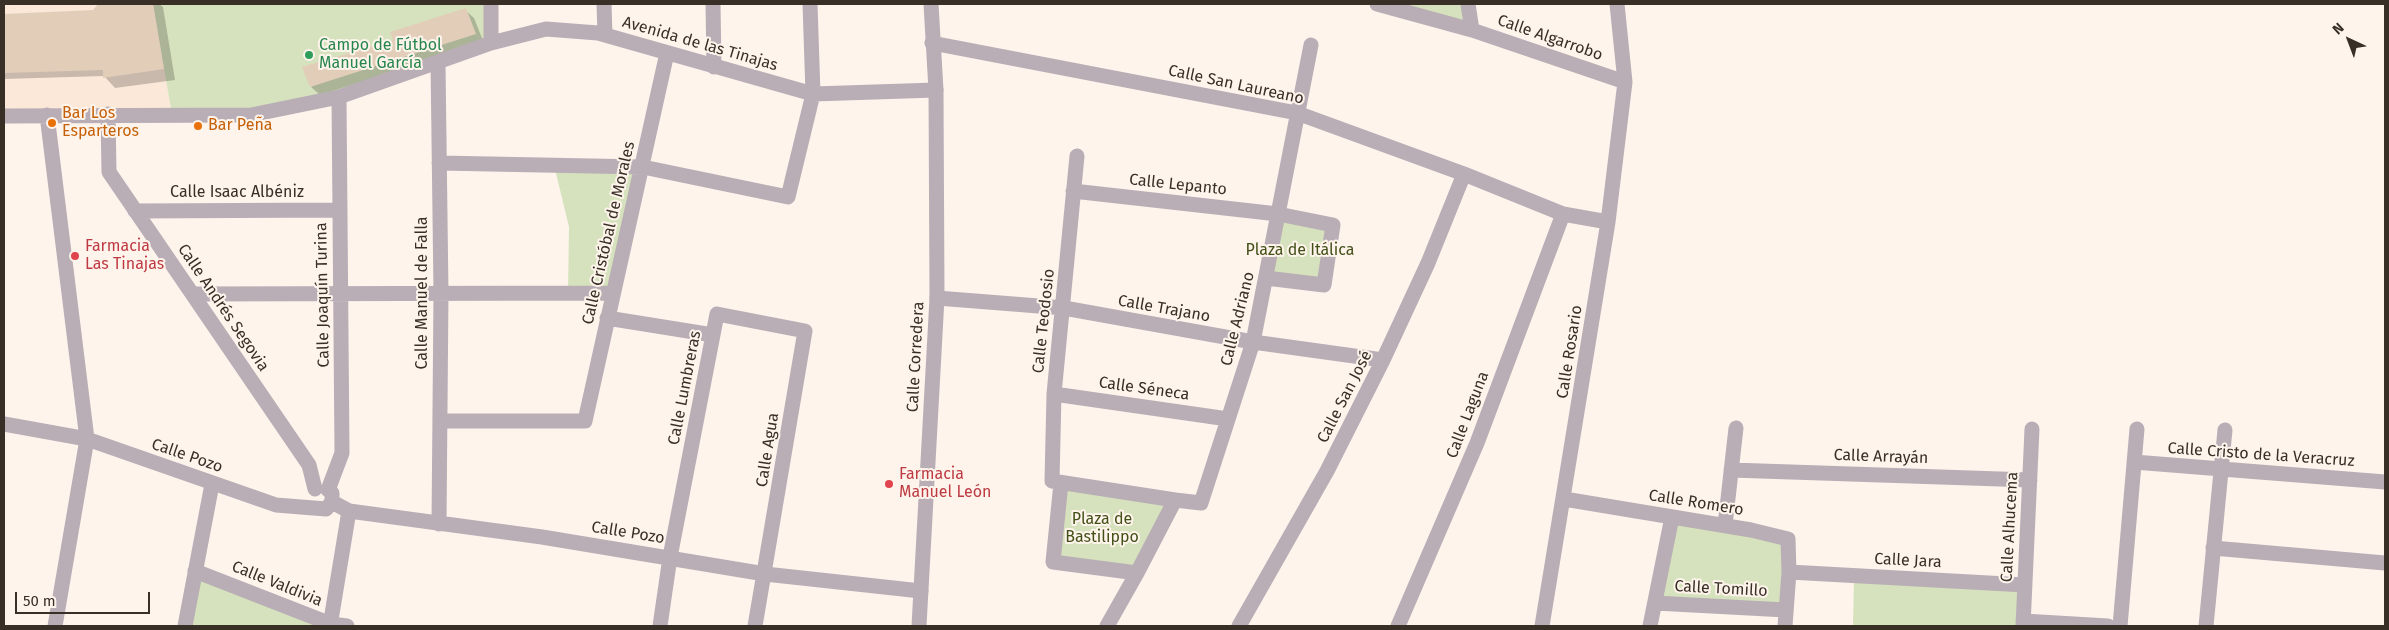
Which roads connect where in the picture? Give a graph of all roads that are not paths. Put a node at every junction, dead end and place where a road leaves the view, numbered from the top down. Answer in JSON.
{"nodes":[{"id":1,"x":491,"y":4,"type":"edge"},
{"id":2,"x":604,"y":4,"type":"edge"},
{"id":3,"x":713,"y":4,"type":"edge"},
{"id":4,"x":810,"y":4,"type":"edge"},
{"id":5,"x":931,"y":4,"type":"edge"},
{"id":6,"x":1377,"y":4,"type":"edge"},
{"id":7,"x":1468,"y":4,"type":"edge"},
{"id":8,"x":1617,"y":4,"type":"edge"},
{"id":9,"x":1472,"y":30,"type":"junction"},
{"id":10,"x":605,"y":35,"type":"junction"},
{"id":11,"x":491,"y":43,"type":"junction"},
{"id":12,"x":932,"y":43,"type":"junction"},
{"id":13,"x":1311,"y":45,"type":"dead end"},
{"id":14,"x":667,"y":53,"type":"junction"},
{"id":15,"x":438,"y":62,"type":"junction"},
{"id":16,"x":714,"y":67,"type":"junction"},
{"id":17,"x":1625,"y":82,"type":"junction"},
{"id":18,"x":936,"y":90,"type":"junction"},
{"id":19,"x":813,"y":94,"type":"junction"},
{"id":20,"x":339,"y":97,"type":"junction"},
{"id":21,"x":1297,"y":113,"type":"junction"},
{"id":22,"x":108,"y":114,"type":"junction"},
{"id":23,"x":47,"y":115,"type":"junction"},
{"id":24,"x":4,"y":116,"type":"edge"},
{"id":25,"x":1077,"y":156,"type":"dead end"},
{"id":26,"x":439,"y":163,"type":"junction"},
{"id":27,"x":643,"y":167,"type":"junction"},
{"id":28,"x":1464,"y":174,"type":"junction"},
{"id":29,"x":1074,"y":191,"type":"junction"},
{"id":30,"x":339,"y":210,"type":"junction"},
{"id":31,"x":135,"y":211,"type":"junction"},
{"id":32,"x":1278,"y":214,"type":"junction"},
{"id":33,"x":1562,"y":214,"type":"junction"},
{"id":34,"x":1608,"y":222,"type":"junction"},
{"id":35,"x":1266,"y":278,"type":"junction"},
{"id":36,"x":441,"y":293,"type":"junction"},
{"id":37,"x":612,"y":293,"type":"junction"},
{"id":38,"x":193,"y":294,"type":"junction"},
{"id":39,"x":340,"y":294,"type":"junction"},
{"id":40,"x":937,"y":298,"type":"junction"},
{"id":41,"x":1064,"y":308,"type":"junction"},
{"id":42,"x":607,"y":318,"type":"junction"},
{"id":43,"x":805,"y":332,"type":"joint"},
{"id":44,"x":714,"y":335,"type":"junction"},
{"id":45,"x":1253,"y":342,"type":"junction"},
{"id":46,"x":1383,"y":360,"type":"junction"},
{"id":47,"x":1054,"y":394,"type":"junction"},
{"id":48,"x":1228,"y":418,"type":"junction"},
{"id":49,"x":441,"y":421,"type":"junction"},
{"id":50,"x":4,"y":424,"type":"edge"},
{"id":51,"x":1736,"y":428,"type":"dead end"},
{"id":52,"x":2032,"y":429,"type":"dead end"},
{"id":53,"x":2137,"y":429,"type":"dead end"},
{"id":54,"x":2225,"y":430,"type":"dead end"},
{"id":55,"x":87,"y":439,"type":"junction"},
{"id":56,"x":2134,"y":462,"type":"junction"},
{"id":57,"x":2221,"y":469,"type":"junction"},
{"id":58,"x":1731,"y":470,"type":"junction"},
{"id":59,"x":2030,"y":480,"type":"junction"},
{"id":60,"x":2385,"y":482,"type":"edge"},
{"id":61,"x":1061,"y":483,"type":"junction"},
{"id":62,"x":212,"y":484,"type":"junction"},
{"id":63,"x":320,"y":497,"type":"junction"},
{"id":64,"x":1564,"y":499,"type":"junction"},
{"id":65,"x":1175,"y":500,"type":"junction"},
{"id":66,"x":349,"y":511,"type":"junction"},
{"id":67,"x":1672,"y":517,"type":"junction"},
{"id":68,"x":439,"y":524,"type":"junction"},
{"id":69,"x":1724,"y":526,"type":"junction"},
{"id":70,"x":2213,"y":548,"type":"junction"},
{"id":71,"x":670,"y":557,"type":"junction"},
{"id":72,"x":2385,"y":563,"type":"edge"},
{"id":73,"x":195,"y":570,"type":"junction"},
{"id":74,"x":1789,"y":572,"type":"junction"},
{"id":75,"x":1137,"y":573,"type":"junction"},
{"id":76,"x":766,"y":574,"type":"junction"},
{"id":77,"x":2025,"y":585,"type":"junction"},
{"id":78,"x":921,"y":591,"type":"junction"},
{"id":79,"x":1654,"y":603,"type":"junction"},
{"id":80,"x":1786,"y":610,"type":"junction"},
{"id":81,"x":2023,"y":623,"type":"edge"},
{"id":82,"x":331,"y":625,"type":"edge"},
{"id":83,"x":55,"y":626,"type":"edge"},
{"id":84,"x":185,"y":626,"type":"edge"},
{"id":85,"x":347,"y":626,"type":"edge"},
{"id":86,"x":660,"y":626,"type":"edge"},
{"id":87,"x":755,"y":626,"type":"edge"},
{"id":88,"x":919,"y":626,"type":"edge"},
{"id":89,"x":1107,"y":626,"type":"edge"},
{"id":90,"x":1239,"y":626,"type":"edge"},
{"id":91,"x":1398,"y":626,"type":"edge"},
{"id":92,"x":1542,"y":626,"type":"edge"},
{"id":93,"x":1650,"y":626,"type":"edge"},
{"id":94,"x":1785,"y":626,"type":"edge"},
{"id":95,"x":2108,"y":626,"type":"edge"},
{"id":96,"x":2120,"y":626,"type":"edge"},
{"id":97,"x":2206,"y":626,"type":"edge"}],
"edges":[{"from":1,"to":11,"type":"street"},
{"from":2,"to":10,"type":"street"},
{"from":3,"to":16,"type":"street"},
{"from":4,"to":19,"type":"street"},
{"from":5,"to":12,"type":"street","name":"Calle Corredera"},
{"from":6,"to":9,"type":"street","name":"Calle Algarrobo"},
{"from":7,"to":9,"type":"street"},
{"from":8,"to":17,"type":"street","name":"Calle Rosario"},
{"from":9,"to":17,"type":"street","name":"Calle Algarrobo"},
{"from":10,"to":11,"type":"street","name":"Avenida de las Tinajas"},
{"from":10,"to":14,"type":"street","name":"Avenida de las Tinajas"},
{"from":11,"to":15,"type":"street","name":"Avenida de las Tinajas"},
{"from":12,"to":18,"type":"street","name":"Calle Corredera"},
{"from":12,"to":21,"type":"street","name":"Calle San Laureano"},
{"from":13,"to":21,"type":"street","name":"Calle Adriano"},
{"from":14,"to":16,"type":"street","name":"Avenida de las Tinajas"},
{"from":14,"to":27,"type":"street","name":"Calle Cristóbal de Morales"},
{"from":15,"to":20,"type":"street","name":"Avenida de las Tinajas"},
{"from":15,"to":26,"type":"street","name":"Calle Manuel de Falla"},
{"from":16,"to":19,"type":"street","name":"Avenida de las Tinajas"},
{"from":17,"to":34,"type":"street","name":"Calle Rosario"},
{"from":18,"to":19,"type":"street","name":"Avenida de las Tinajas"},
{"from":18,"to":40,"type":"street","name":"Calle Corredera"},
{"from":19,"to":27,"type":"street"},
{"from":20,"to":22,"type":"street","name":"Avenida de las Tinajas"},
{"from":20,"to":30,"type":"street","name":"Calle Joaquín Turina"},
{"from":21,"to":28,"type":"street","name":"Calle San Laureano"},
{"from":21,"to":32,"type":"street","name":"Calle Adriano"},
{"from":22,"to":23,"type":"street","name":"Avenida de las Tinajas"},
{"from":22,"to":31,"type":"street","name":"Calle Andrés Segovia"},
{"from":23,"to":24,"type":"street","name":"Avenida de las Tinajas"},
{"from":23,"to":55,"type":"street"},
{"from":25,"to":29,"type":"street","name":"Calle Teodosio"},
{"from":26,"to":27,"type":"street"},
{"from":26,"to":36,"type":"street","name":"Calle Manuel de Falla"},
{"from":27,"to":37,"type":"street","name":"Calle Cristóbal de Morales"},
{"from":28,"to":33,"type":"street","name":"Calle San Laureano"},
{"from":28,"to":46,"type":"street","name":"Calle San José"},
{"from":29,"to":32,"type":"street","name":"Calle Lepanto"},
{"from":29,"to":41,"type":"street","name":"Calle Teodosio"},
{"from":30,"to":31,"type":"street","name":"Calle Isaac Albéniz"},
{"from":30,"to":39,"type":"street","name":"Calle Joaquín Turina"},
{"from":31,"to":38,"type":"street","name":"Calle Andrés Segovia"},
{"from":32,"to":35,"type":"street","name":"Calle Adriano"},
{"from":32,"to":35,"type":"street"},
{"from":33,"to":34,"type":"street","name":"Calle San Laureano"},
{"from":33,"to":91,"type":"street","name":"Calle Laguna"},
{"from":34,"to":64,"type":"street","name":"Calle Rosario"},
{"from":35,"to":45,"type":"street","name":"Calle Adriano"},
{"from":36,"to":37,"type":"street"},
{"from":36,"to":39,"type":"street"},
{"from":36,"to":49,"type":"street","name":"Calle Manuel de Falla"},
{"from":37,"to":42,"type":"street","name":"Calle Cristóbal de Morales"},
{"from":38,"to":39,"type":"street"},
{"from":38,"to":63,"type":"street","name":"Calle Andrés Segovia"},
{"from":39,"to":63,"type":"street","name":"Calle Joaquín Turina"},
{"from":40,"to":41,"type":"street","name":"Calle Trajano"},
{"from":40,"to":78,"type":"street","name":"Calle Corredera"},
{"from":41,"to":45,"type":"street","name":"Calle Trajano"},
{"from":41,"to":47,"type":"street","name":"Calle Teodosio"},
{"from":42,"to":44,"type":"street"},
{"from":42,"to":49,"type":"street","name":"Calle Cristóbal de Morales"},
{"from":43,"to":44,"type":"street","name":"Calle Lumbreras"},
{"from":43,"to":76,"type":"street","name":"Calle Agua"},
{"from":44,"to":71,"type":"street","name":"Calle Lumbreras"},
{"from":45,"to":46,"type":"street","name":"Calle Trajano"},
{"from":45,"to":48,"type":"street","name":"Calle Adriano"},
{"from":46,"to":90,"type":"street","name":"Calle San José"},
{"from":47,"to":48,"type":"street","name":"Calle Séneca"},
{"from":47,"to":61,"type":"street","name":"Calle Teodosio"},
{"from":48,"to":65,"type":"street","name":"Calle Adriano"},
{"from":49,"to":68,"type":"street","name":"Calle Manuel de Falla"},
{"from":50,"to":55,"type":"street","name":"Calle Pozo"},
{"from":51,"to":58,"type":"street"},
{"from":52,"to":59,"type":"street","name":"Calle Alhucema"},
{"from":53,"to":56,"type":"street"},
{"from":54,"to":57,"type":"street"},
{"from":55,"to":62,"type":"street","name":"Calle Pozo"},
{"from":55,"to":83,"type":"street"},
{"from":56,"to":57,"type":"street","name":"Calle Cristo de la Veracruz"},
{"from":56,"to":96,"type":"street"},
{"from":57,"to":60,"type":"street","name":"Calle Cristo de la Veracruz"},
{"from":57,"to":70,"type":"street"},
{"from":58,"to":59,"type":"street","name":"Calle Arrayán"},
{"from":58,"to":69,"type":"street"},
{"from":59,"to":77,"type":"street","name":"Calle Alhucema"},
{"from":61,"to":65,"type":"street"},
{"from":61,"to":75,"type":"street"},
{"from":62,"to":63,"type":"street","name":"Calle Pozo"},
{"from":62,"to":73,"type":"street"},
{"from":63,"to":66,"type":"street","name":"Calle Pozo"},
{"from":64,"to":67,"type":"street","name":"Calle Romero"},
{"from":64,"to":92,"type":"street","name":"Calle Rosario"},
{"from":65,"to":75,"type":"street"},
{"from":66,"to":68,"type":"street","name":"Calle Pozo"},
{"from":66,"to":82,"type":"street"},
{"from":67,"to":69,"type":"street","name":"Calle Romero"},
{"from":67,"to":79,"type":"street"},
{"from":68,"to":71,"type":"street","name":"Calle Pozo"},
{"from":69,"to":74,"type":"street","name":"Calle Romero"},
{"from":70,"to":72,"type":"street"},
{"from":70,"to":97,"type":"street"},
{"from":71,"to":76,"type":"street","name":"Calle Pozo"},
{"from":71,"to":86,"type":"street"},
{"from":73,"to":82,"type":"street","name":"Calle Valdivia"},
{"from":73,"to":84,"type":"street"},
{"from":74,"to":77,"type":"street","name":"Calle Jara"},
{"from":74,"to":80,"type":"street"},
{"from":75,"to":89,"type":"street"},
{"from":76,"to":78,"type":"street","name":"Calle Pozo"},
{"from":76,"to":87,"type":"street","name":"Calle Agua"},
{"from":77,"to":81,"type":"street","name":"Calle Alhucema"},
{"from":78,"to":88,"type":"street","name":"Calle Corredera"},
{"from":79,"to":80,"type":"street","name":"Calle Tomillo"},
{"from":79,"to":93,"type":"street"},
{"from":80,"to":94,"type":"street"},
{"from":81,"to":95,"type":"street"},
{"from":82,"to":85,"type":"street","name":"Calle Valdivia"}]}
